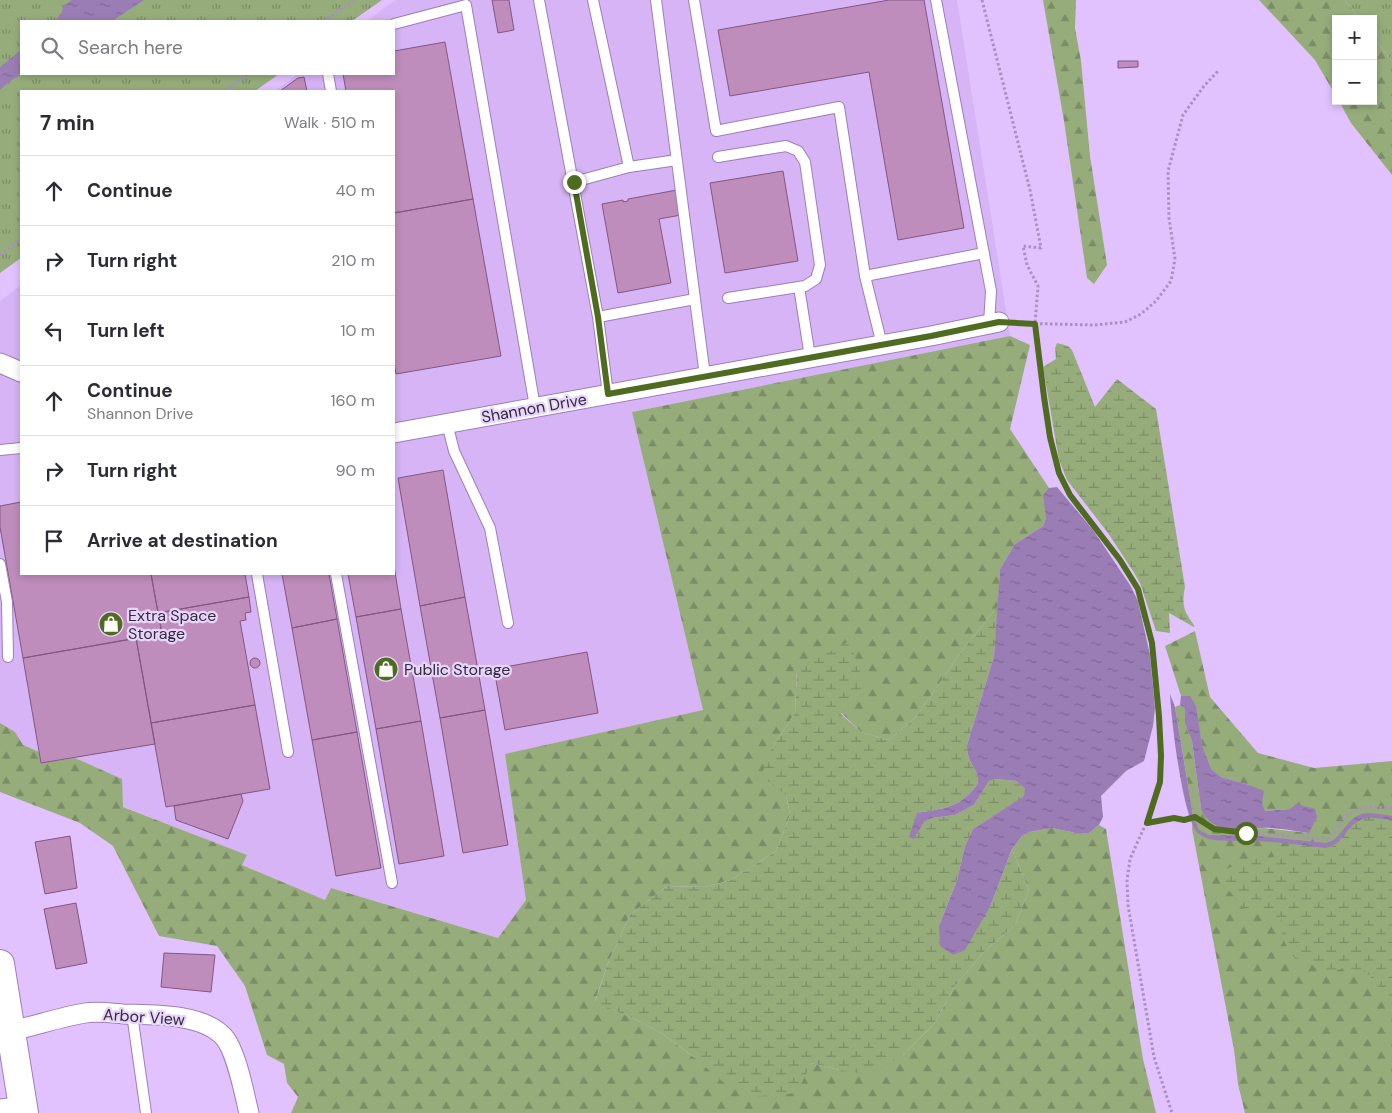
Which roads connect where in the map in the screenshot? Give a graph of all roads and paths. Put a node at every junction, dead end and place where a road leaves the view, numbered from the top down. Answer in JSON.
{"nodes":[{"id":1,"x":355,"y":0,"type":"edge"},
{"id":2,"x":539,"y":0,"type":"edge"},
{"id":3,"x":593,"y":0,"type":"edge"},
{"id":4,"x":656,"y":0,"type":"edge"},
{"id":5,"x":694,"y":0,"type":"edge"},
{"id":6,"x":936,"y":0,"type":"edge"},
{"id":7,"x":982,"y":0,"type":"edge"},
{"id":8,"x":325,"y":20,"type":"edge"},
{"id":9,"x":395,"y":24,"type":"edge"},
{"id":10,"x":1219,"y":70,"type":"dead end"},
{"id":11,"x":248,"y":75,"type":"edge"},
{"id":12,"x":328,"y":75,"type":"edge"},
{"id":13,"x":226,"y":90,"type":"edge"},
{"id":14,"x":331,"y":90,"type":"edge"},
{"id":15,"x":718,"y":157,"type":"dead end"},
{"id":16,"x":677,"y":160,"type":"junction"},
{"id":17,"x":628,"y":167,"type":"junction"},
{"id":18,"x":574,"y":182,"type":"junction"},
{"id":19,"x":20,"y":239,"type":"edge"},
{"id":20,"x":984,"y":253,"type":"junction"},
{"id":21,"x":0,"y":255,"type":"edge"},
{"id":22,"x":865,"y":276,"type":"junction"},
{"id":23,"x":799,"y":287,"type":"junction"},
{"id":24,"x":728,"y":298,"type":"dead end"},
{"id":25,"x":695,"y":299,"type":"junction"},
{"id":26,"x":598,"y":317,"type":"junction"},
{"id":27,"x":994,"y":323,"type":"junction"},
{"id":28,"x":1035,"y":324,"type":"junction"},
{"id":29,"x":882,"y":345,"type":"junction"},
{"id":30,"x":810,"y":357,"type":"junction"},
{"id":31,"x":0,"y":363,"type":"edge"},
{"id":32,"x":20,"y":372,"type":"edge"},
{"id":33,"x":705,"y":376,"type":"junction"},
{"id":34,"x":608,"y":394,"type":"junction"},
{"id":35,"x":535,"y":408,"type":"junction"},
{"id":36,"x":447,"y":423,"type":"junction"},
{"id":37,"x":395,"y":428,"type":"edge"},
{"id":38,"x":20,"y":448,"type":"edge"},
{"id":39,"x":0,"y":450,"type":"edge"},
{"id":40,"x":0,"y":564,"type":"edge"},
{"id":41,"x":257,"y":575,"type":"edge"},
{"id":42,"x":336,"y":575,"type":"edge"},
{"id":43,"x":508,"y":623,"type":"dead end"},
{"id":44,"x":8,"y":657,"type":"dead end"},
{"id":45,"x":288,"y":752,"type":"dead end"},
{"id":46,"x":1392,"y":808,"type":"edge"},
{"id":47,"x":1147,"y":823,"type":"junction"},
{"id":48,"x":392,"y":883,"type":"dead end"},
{"id":49,"x":0,"y":964,"type":"edge"},
{"id":50,"x":3,"y":1004,"type":"edge"},
{"id":51,"x":132,"y":1014,"type":"junction"},
{"id":52,"x":11,"y":1031,"type":"junction"},
{"id":53,"x":16,"y":1109,"type":"edge"},
{"id":54,"x":146,"y":1113,"type":"edge"},
{"id":55,"x":249,"y":1113,"type":"edge"},
{"id":56,"x":1172,"y":1113,"type":"edge"}],
"edges":[{"from":1,"to":8,"type":"path"},
{"from":2,"to":18,"type":"lane"},
{"from":3,"to":17,"type":"lane"},
{"from":4,"to":16,"type":"lane"},
{"from":5,"to":22,"type":"lane"},
{"from":6,"to":20,"type":"lane"},
{"from":7,"to":28,"type":"path"},
{"from":9,"to":35,"type":"lane"},
{"from":10,"to":28,"type":"path"},
{"from":11,"to":13,"type":"path"},
{"from":12,"to":14,"type":"lane"},
{"from":15,"to":23,"type":"lane"},
{"from":16,"to":17,"type":"lane"},
{"from":16,"to":25,"type":"lane"},
{"from":17,"to":18,"type":"lane"},
{"from":18,"to":26,"type":"lane"},
{"from":19,"to":21,"type":"path"},
{"from":20,"to":22,"type":"lane"},
{"from":20,"to":27,"type":"lane"},
{"from":22,"to":29,"type":"lane"},
{"from":23,"to":24,"type":"lane"},
{"from":23,"to":30,"type":"lane"},
{"from":25,"to":26,"type":"lane"},
{"from":25,"to":33,"type":"lane"},
{"from":26,"to":34,"type":"lane"},
{"from":27,"to":28,"type":"path"},
{"from":27,"to":29,"type":"street","name":"Shannon Drive"},
{"from":28,"to":47,"type":"path"},
{"from":29,"to":30,"type":"street","name":"Shannon Drive"},
{"from":30,"to":33,"type":"street","name":"Shannon Drive"},
{"from":31,"to":32,"type":"street"},
{"from":33,"to":34,"type":"street","name":"Shannon Drive"},
{"from":34,"to":35,"type":"street","name":"Shannon Drive"},
{"from":35,"to":36,"type":"street","name":"Shannon Drive"},
{"from":36,"to":37,"type":"street","name":"Shannon Drive"},
{"from":36,"to":43,"type":"lane"},
{"from":38,"to":39,"type":"lane"},
{"from":40,"to":44,"type":"lane"},
{"from":41,"to":45,"type":"lane"},
{"from":42,"to":48,"type":"lane"},
{"from":46,"to":47,"type":"path"},
{"from":47,"to":56,"type":"path"},
{"from":49,"to":50,"type":"main road"},
{"from":50,"to":52,"type":"main road"},
{"from":51,"to":52,"type":"street","name":"Arbor View"},
{"from":51,"to":54,"type":"lane"},
{"from":51,"to":55,"type":"street","name":"Arbor View"},
{"from":52,"to":53,"type":"main road"}]}
